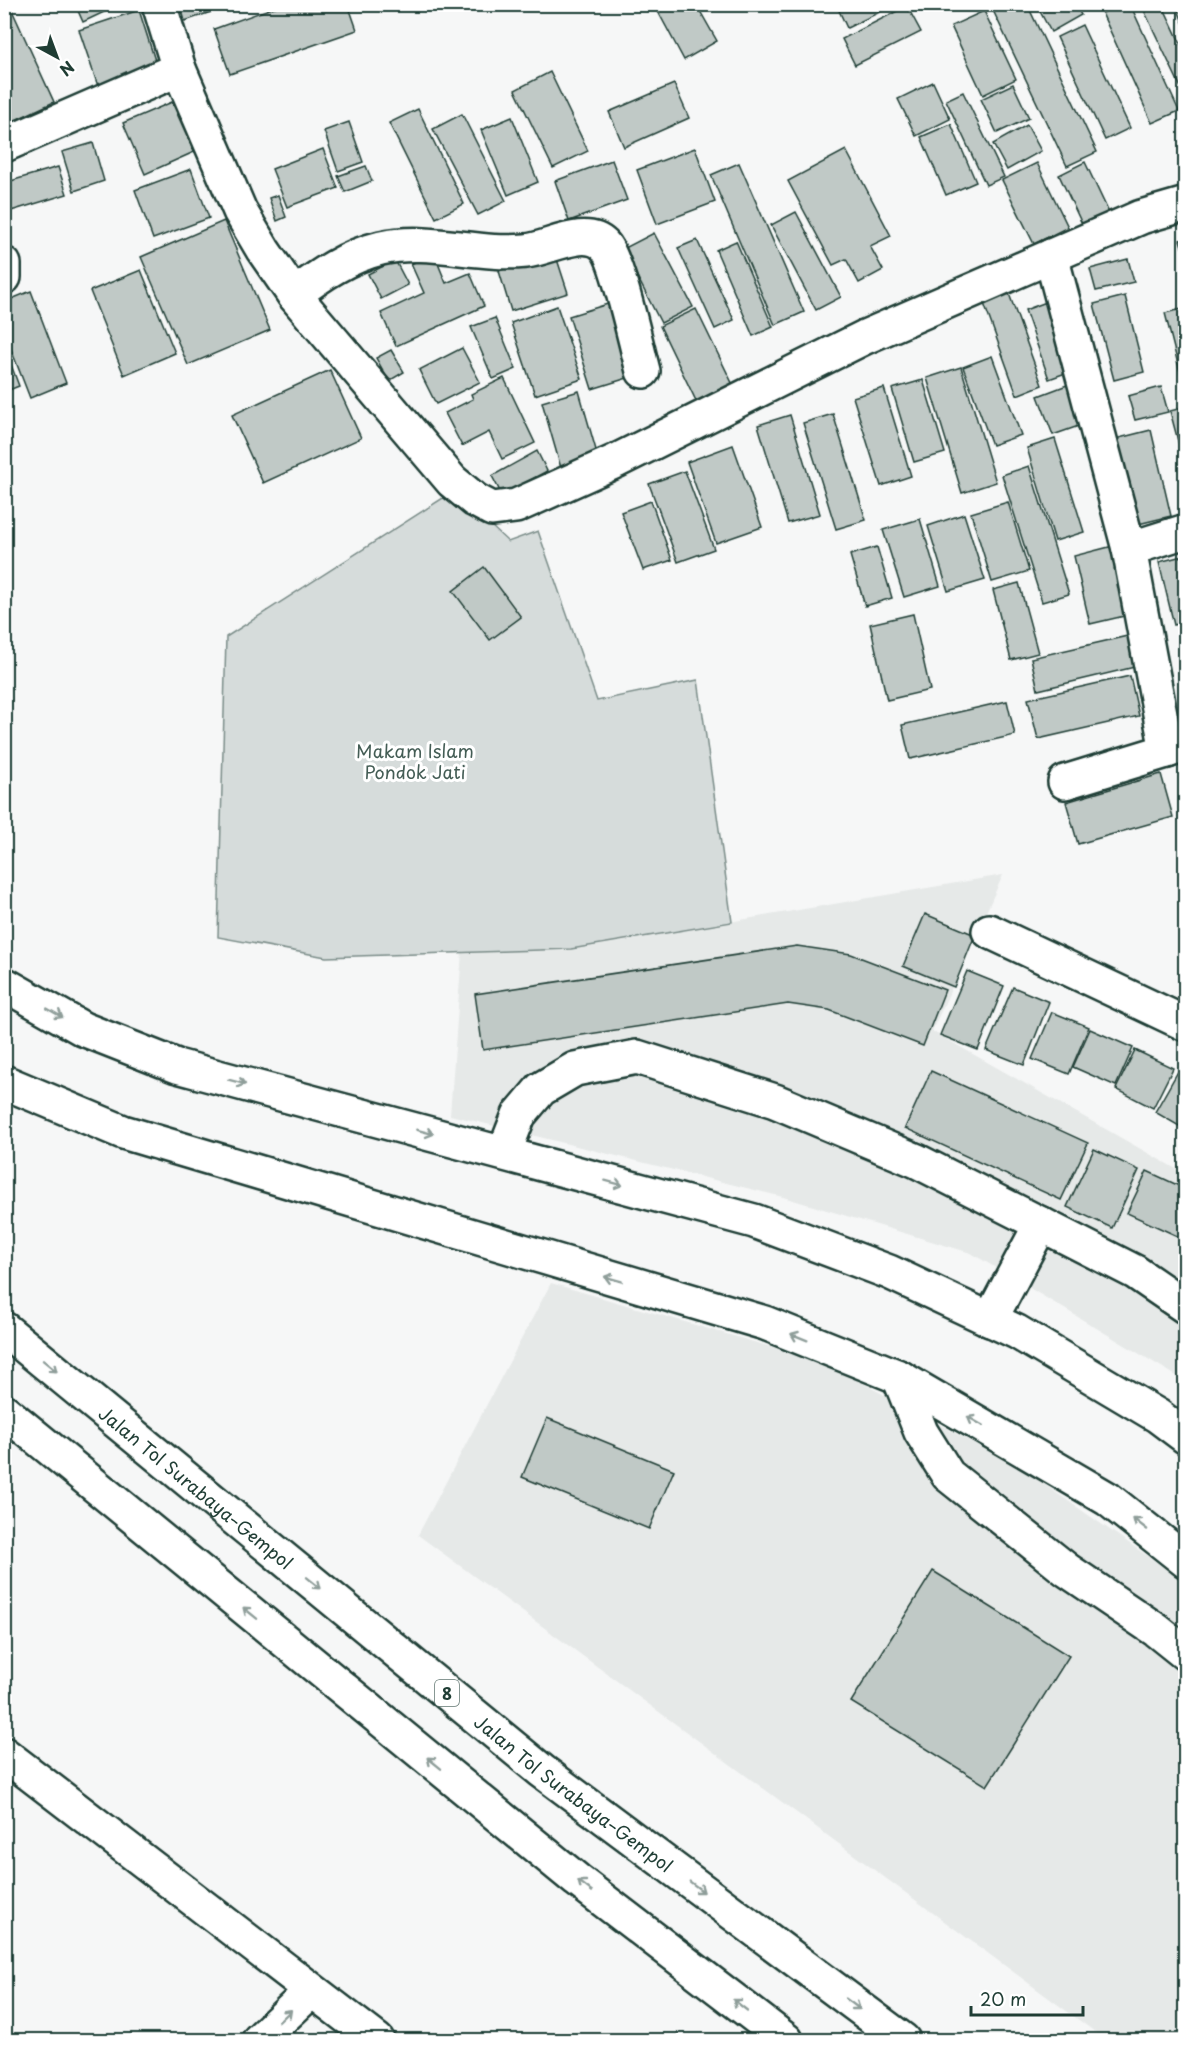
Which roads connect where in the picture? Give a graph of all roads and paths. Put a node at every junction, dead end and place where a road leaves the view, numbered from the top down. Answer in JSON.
{"nodes":[{"id":1,"x":159,"y":4,"type":"edge"},
{"id":2,"x":179,"y":69,"type":"junction"},
{"id":3,"x":4,"y":145,"type":"edge"},
{"id":4,"x":1185,"y":204,"type":"edge"},
{"id":5,"x":1051,"y":256,"type":"junction"},
{"id":6,"x":4,"y":264,"type":"edge"},
{"id":7,"x":4,"y":277,"type":"edge"},
{"id":8,"x":294,"y":295,"type":"junction"},
{"id":9,"x":644,"y":371,"type":"dead end"},
{"id":10,"x":1185,"y":531,"type":"edge"},
{"id":11,"x":1129,"y":549,"type":"junction"},
{"id":12,"x":1176,"y":748,"type":"edge"},
{"id":13,"x":1065,"y":782,"type":"dead end"},
{"id":14,"x":989,"y":932,"type":"dead end"},
{"id":15,"x":4,"y":984,"type":"edge"},
{"id":16,"x":1185,"y":1024,"type":"edge"},
{"id":17,"x":4,"y":1082,"type":"edge"},
{"id":18,"x":504,"y":1153,"type":"junction"},
{"id":19,"x":1041,"y":1224,"type":"junction"},
{"id":20,"x":1185,"y":1307,"type":"edge"},
{"id":21,"x":990,"y":1320,"type":"junction"},
{"id":22,"x":4,"y":1329,"type":"edge"},
{"id":23,"x":899,"y":1377,"type":"junction"},
{"id":24,"x":4,"y":1411,"type":"edge"},
{"id":25,"x":4,"y":1435,"type":"edge"},
{"id":26,"x":1185,"y":1437,"type":"edge"},
{"id":27,"x":97,"y":1488,"type":"junction"},
{"id":28,"x":1185,"y":1561,"type":"edge"},
{"id":29,"x":1185,"y":1654,"type":"edge"},
{"id":30,"x":5,"y":1754,"type":"edge"},
{"id":31,"x":311,"y":1991,"type":"junction"},
{"id":32,"x":361,"y":2036,"type":"edge"},
{"id":33,"x":259,"y":2040,"type":"edge"},
{"id":34,"x":786,"y":2040,"type":"edge"},
{"id":35,"x":903,"y":2040,"type":"edge"}],
"edges":[{"from":1,"to":2,"type":"main road"},
{"from":2,"to":3,"type":"main road"},
{"from":2,"to":8,"type":"main road"},
{"from":4,"to":5,"type":"main road"},
{"from":5,"to":8,"type":"main road"},
{"from":5,"to":11,"type":"main road"},
{"from":6,"to":7,"type":"main road"},
{"from":8,"to":9,"type":"main road"},
{"from":10,"to":11,"type":"main road"},
{"from":11,"to":12,"type":"main road"},
{"from":12,"to":13,"type":"main road"},
{"from":14,"to":16,"type":"main road"},
{"from":15,"to":18,"type":"main road","one_way":true},
{"from":23,"to":17,"type":"main road","one_way":true},
{"from":18,"to":19,"type":"main road"},
{"from":18,"to":21,"type":"main road","one_way":true},
{"from":19,"to":20,"type":"main road"},
{"from":19,"to":21,"type":"main road"},
{"from":21,"to":26,"type":"main road"},
{"from":22,"to":35,"type":"main road","name":"Jalan Tol Surabaya–Gempol","number":"8","one_way":true},
{"from":28,"to":23,"type":"main road","one_way":true},
{"from":23,"to":29,"type":"main road"},
{"from":24,"to":27,"type":"main road"},
{"from":25,"to":27,"type":"main road"},
{"from":34,"to":27,"type":"main road","one_way":true},
{"from":30,"to":31,"type":"main road"},
{"from":31,"to":32,"type":"main road"},
{"from":33,"to":31,"type":"main road","one_way":true}]}
